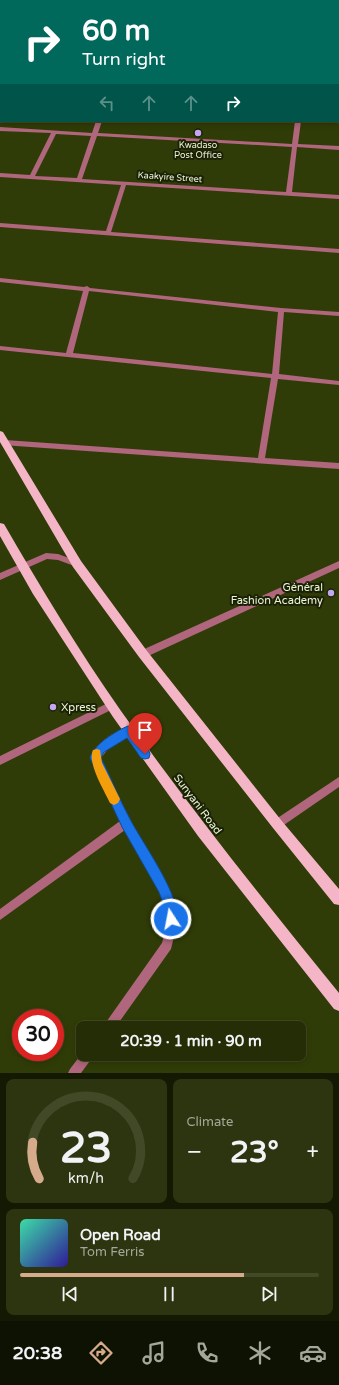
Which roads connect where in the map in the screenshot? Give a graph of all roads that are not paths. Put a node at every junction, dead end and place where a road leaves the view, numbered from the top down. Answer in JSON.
{"nodes":[{"id":1,"x":99,"y":122,"type":"edge"},
{"id":2,"x":298,"y":122,"type":"edge"},
{"id":3,"x":0,"y":129,"type":"edge"},
{"id":4,"x":54,"y":132,"type":"junction"},
{"id":5,"x":95,"y":134,"type":"junction"},
{"id":6,"x":295,"y":145,"type":"junction"},
{"id":7,"x":339,"y":148,"type":"edge"},
{"id":8,"x":0,"y":175,"type":"edge"},
{"id":9,"x":32,"y":177,"type":"junction"},
{"id":10,"x":79,"y":180,"type":"junction"},
{"id":11,"x":124,"y":183,"type":"junction"},
{"id":12,"x":289,"y":194,"type":"junction"},
{"id":13,"x":339,"y":197,"type":"edge"},
{"id":14,"x":0,"y":225,"type":"edge"},
{"id":15,"x":108,"y":233,"type":"junction"},
{"id":16,"x":339,"y":251,"type":"edge"},
{"id":17,"x":0,"y":280,"type":"edge"},
{"id":18,"x":87,"y":288,"type":"junction"},
{"id":19,"x":281,"y":310,"type":"junction"},
{"id":20,"x":339,"y":314,"type":"edge"},
{"id":21,"x":0,"y":348,"type":"edge"},
{"id":22,"x":69,"y":355,"type":"junction"},
{"id":23,"x":275,"y":376,"type":"junction"},
{"id":24,"x":339,"y":383,"type":"edge"},
{"id":25,"x":3,"y":438,"type":"edge"},
{"id":26,"x":261,"y":461,"type":"junction"},
{"id":27,"x":339,"y":466,"type":"edge"},
{"id":28,"x":0,"y":527,"type":"edge"},
{"id":29,"x":77,"y":564,"type":"junction"},
{"id":30,"x":339,"y":564,"type":"edge"},
{"id":31,"x":22,"y":567,"type":"junction"},
{"id":32,"x":0,"y":577,"type":"edge"},
{"id":33,"x":143,"y":654,"type":"junction"},
{"id":34,"x":110,"y":706,"type":"junction"},
{"id":35,"x":128,"y":731,"type":"junction"},
{"id":36,"x":0,"y":761,"type":"edge"},
{"id":37,"x":339,"y":781,"type":"edge"},
{"id":38,"x":126,"y":824,"type":"junction"},
{"id":39,"x":277,"y":824,"type":"junction"},
{"id":40,"x":339,"y":899,"type":"edge"},
{"id":41,"x":0,"y":915,"type":"edge"},
{"id":42,"x":339,"y":1004,"type":"edge"},
{"id":43,"x":113,"y":1021,"type":"edge"},
{"id":44,"x":84,"y":1061,"type":"edge"},
{"id":45,"x":78,"y":1070,"type":"edge"}],
"edges":[{"from":1,"to":5,"type":"street"},
{"from":2,"to":6,"type":"street"},
{"from":3,"to":4,"type":"street"},
{"from":4,"to":5,"type":"street"},
{"from":4,"to":9,"type":"street"},
{"from":5,"to":6,"type":"street"},
{"from":5,"to":10,"type":"street"},
{"from":6,"to":7,"type":"street"},
{"from":6,"to":12,"type":"street"},
{"from":8,"to":9,"type":"street","name":"Kaakyire Street"},
{"from":9,"to":10,"type":"street","name":"Kaakyire Street"},
{"from":10,"to":11,"type":"street","name":"Kaakyire Street"},
{"from":11,"to":12,"type":"street","name":"Kaakyire Street"},
{"from":11,"to":15,"type":"street"},
{"from":12,"to":13,"type":"street","name":"Kaakyire Street"},
{"from":14,"to":15,"type":"street"},
{"from":15,"to":16,"type":"street"},
{"from":17,"to":18,"type":"street"},
{"from":18,"to":19,"type":"street"},
{"from":18,"to":22,"type":"street"},
{"from":19,"to":20,"type":"street"},
{"from":19,"to":23,"type":"street"},
{"from":21,"to":22,"type":"street"},
{"from":22,"to":23,"type":"street"},
{"from":23,"to":24,"type":"street"},
{"from":23,"to":26,"type":"street"},
{"from":25,"to":26,"type":"street"},
{"from":25,"to":29,"type":"main road"},
{"from":26,"to":27,"type":"street"},
{"from":28,"to":31,"type":"main road","name":"Sunyani Road"},
{"from":29,"to":31,"type":"street"},
{"from":29,"to":33,"type":"main road"},
{"from":30,"to":33,"type":"street"},
{"from":31,"to":32,"type":"street"},
{"from":31,"to":34,"type":"main road","name":"Sunyani Road"},
{"from":33,"to":39,"type":"main road"},
{"from":34,"to":35,"type":"main road","name":"Sunyani Road"},
{"from":34,"to":36,"type":"street"},
{"from":35,"to":38,"type":"street"},
{"from":35,"to":42,"type":"main road","name":"Sunyani Road"},
{"from":37,"to":39,"type":"street"},
{"from":38,"to":41,"type":"street"},
{"from":38,"to":43,"type":"street"},
{"from":39,"to":40,"type":"main road"},
{"from":44,"to":45,"type":"street"}]}
